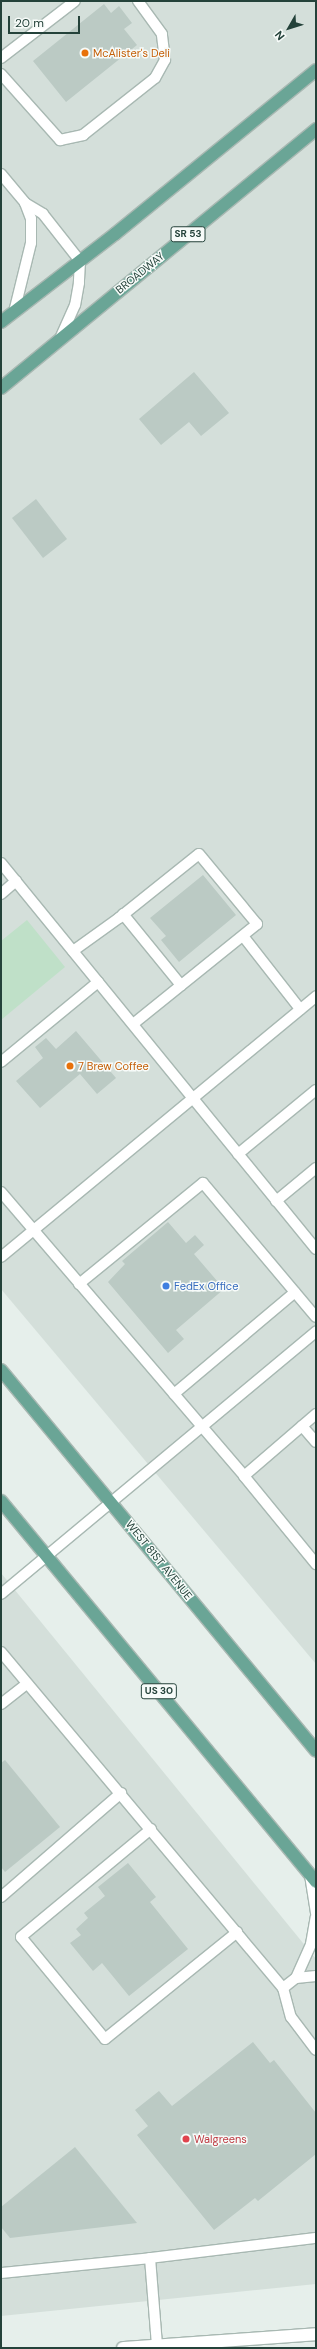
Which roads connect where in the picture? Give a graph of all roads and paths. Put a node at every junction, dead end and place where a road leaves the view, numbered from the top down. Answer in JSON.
{"nodes":[{"id":1,"x":75,"y":1,"type":"edge"},
{"id":2,"x":138,"y":1,"type":"edge"},
{"id":3,"x":1,"y":58,"type":"edge"},
{"id":4,"x":316,"y":70,"type":"edge"},
{"id":5,"x":1,"y":74,"type":"edge"},
{"id":6,"x":316,"y":129,"type":"edge"},
{"id":7,"x":1,"y":174,"type":"edge"},
{"id":8,"x":25,"y":203,"type":"junction"},
{"id":9,"x":80,"y":262,"type":"junction"},
{"id":10,"x":14,"y":312,"type":"junction"},
{"id":11,"x":1,"y":322,"type":"edge"},
{"id":12,"x":60,"y":339,"type":"junction"},
{"id":13,"x":1,"y":388,"type":"edge"},
{"id":14,"x":1,"y":863,"type":"edge"},
{"id":15,"x":16,"y":881,"type":"junction"},
{"id":16,"x":1,"y":894,"type":"edge"},
{"id":17,"x":123,"y":914,"type":"junction"},
{"id":18,"x":243,"y":936,"type":"junction"},
{"id":19,"x":73,"y":951,"type":"junction"},
{"id":20,"x":98,"y":982,"type":"junction"},
{"id":21,"x":181,"y":985,"type":"junction"},
{"id":22,"x":316,"y":996,"type":"edge"},
{"id":23,"x":300,"y":1009,"type":"junction"},
{"id":24,"x":133,"y":1024,"type":"junction"},
{"id":25,"x":1,"y":1062,"type":"edge"},
{"id":26,"x":316,"y":1090,"type":"edge"},
{"id":27,"x":192,"y":1097,"type":"junction"},
{"id":28,"x":238,"y":1154,"type":"junction"},
{"id":29,"x":316,"y":1168,"type":"edge"},
{"id":30,"x":1,"y":1192,"type":"edge"},
{"id":31,"x":276,"y":1201,"type":"junction"},
{"id":32,"x":32,"y":1229,"type":"junction"},
{"id":33,"x":315,"y":1247,"type":"edge"},
{"id":34,"x":1,"y":1257,"type":"edge"},
{"id":35,"x":79,"y":1284,"type":"junction"},
{"id":36,"x":296,"y":1292,"type":"junction"},
{"id":37,"x":316,"y":1317,"type":"edge"},
{"id":38,"x":316,"y":1332,"type":"edge"},
{"id":39,"x":1,"y":1370,"type":"edge"},
{"id":40,"x":174,"y":1394,"type":"junction"},
{"id":41,"x":316,"y":1414,"type":"edge"},
{"id":42,"x":302,"y":1426,"type":"junction"},
{"id":43,"x":202,"y":1427,"type":"junction"},
{"id":44,"x":316,"y":1442,"type":"edge"},
{"id":45,"x":244,"y":1476,"type":"junction"},
{"id":46,"x":1,"y":1501,"type":"edge"},
{"id":47,"x":111,"y":1501,"type":"junction"},
{"id":48,"x":47,"y":1556,"type":"junction"},
{"id":49,"x":316,"y":1564,"type":"edge"},
{"id":50,"x":1,"y":1594,"type":"edge"},
{"id":51,"x":1,"y":1652,"type":"edge"},
{"id":52,"x":27,"y":1684,"type":"junction"},
{"id":53,"x":1,"y":1704,"type":"edge"},
{"id":54,"x":316,"y":1751,"type":"edge"},
{"id":55,"x":121,"y":1793,"type":"junction"},
{"id":56,"x":151,"y":1829,"type":"junction"},
{"id":57,"x":313,"y":1878,"type":"edge"},
{"id":58,"x":1,"y":1897,"type":"edge"},
{"id":59,"x":316,"y":1914,"type":"edge"},
{"id":60,"x":316,"y":1917,"type":"edge"},
{"id":61,"x":237,"y":1932,"type":"junction"},
{"id":62,"x":316,"y":1976,"type":"edge"},
{"id":63,"x":296,"y":1978,"type":"junction"},
{"id":64,"x":283,"y":1988,"type":"junction"},
{"id":65,"x":316,"y":2050,"type":"edge"},
{"id":66,"x":316,"y":2238,"type":"edge"},
{"id":67,"x":150,"y":2258,"type":"junction"},
{"id":68,"x":1,"y":2273,"type":"edge"},
{"id":69,"x":316,"y":2334,"type":"edge"},
{"id":70,"x":157,"y":2345,"type":"junction"},
{"id":71,"x":123,"y":2348,"type":"edge"}],
"edges":[{"from":1,"to":3,"type":"lane"},
{"from":2,"to":5,"type":"lane"},
{"from":4,"to":9,"type":"main road"},
{"from":6,"to":12,"type":"main road","name":"BROADWAY","number":"SR 53"},
{"from":7,"to":8,"type":"lane"},
{"from":8,"to":9,"type":"lane"},
{"from":8,"to":10,"type":"lane"},
{"from":9,"to":10,"type":"main road"},
{"from":9,"to":12,"type":"lane"},
{"from":10,"to":11,"type":"main road"},
{"from":12,"to":13,"type":"main road","name":"BROADWAY","number":"SR 53"},
{"from":14,"to":15,"type":"lane"},
{"from":15,"to":16,"type":"lane"},
{"from":15,"to":19,"type":"lane"},
{"from":17,"to":18,"type":"lane"},
{"from":17,"to":19,"type":"lane"},
{"from":17,"to":21,"type":"lane"},
{"from":18,"to":21,"type":"lane"},
{"from":18,"to":23,"type":"lane"},
{"from":19,"to":20,"type":"lane"},
{"from":20,"to":24,"type":"lane"},
{"from":20,"to":25,"type":"lane"},
{"from":21,"to":24,"type":"lane"},
{"from":22,"to":23,"type":"lane"},
{"from":23,"to":27,"type":"lane"},
{"from":24,"to":27,"type":"lane"},
{"from":26,"to":28,"type":"lane"},
{"from":27,"to":28,"type":"lane"},
{"from":27,"to":32,"type":"lane"},
{"from":28,"to":31,"type":"lane"},
{"from":29,"to":31,"type":"lane"},
{"from":30,"to":32,"type":"lane"},
{"from":31,"to":33,"type":"lane"},
{"from":32,"to":34,"type":"lane"},
{"from":32,"to":35,"type":"lane"},
{"from":35,"to":36,"type":"lane"},
{"from":35,"to":40,"type":"lane"},
{"from":36,"to":37,"type":"lane"},
{"from":36,"to":40,"type":"lane"},
{"from":38,"to":43,"type":"lane"},
{"from":39,"to":47,"type":"main road","name":"WEST 81ST AVENUE"},
{"from":40,"to":43,"type":"lane"},
{"from":41,"to":42,"type":"lane"},
{"from":42,"to":44,"type":"lane"},
{"from":42,"to":45,"type":"lane"},
{"from":43,"to":45,"type":"lane"},
{"from":43,"to":47,"type":"lane"},
{"from":45,"to":49,"type":"lane"},
{"from":46,"to":48,"type":"main road","number":"US 30"},
{"from":47,"to":48,"type":"lane"},
{"from":47,"to":54,"type":"main road","name":"WEST 81ST AVENUE"},
{"from":48,"to":50,"type":"lane"},
{"from":48,"to":57,"type":"main road","number":"US 30"},
{"from":51,"to":52,"type":"lane"},
{"from":52,"to":53,"type":"lane"},
{"from":52,"to":55,"type":"lane"},
{"from":55,"to":56,"type":"lane"},
{"from":55,"to":58,"type":"lane"},
{"from":56,"to":61,"type":"lane"},
{"from":56,"to":61,"type":"lane"},
{"from":57,"to":59,"type":"lane"},
{"from":60,"to":63,"type":"lane"},
{"from":61,"to":64,"type":"lane"},
{"from":62,"to":63,"type":"lane"},
{"from":63,"to":64,"type":"lane"},
{"from":64,"to":65,"type":"lane"},
{"from":66,"to":67,"type":"lane"},
{"from":67,"to":68,"type":"lane"},
{"from":67,"to":70,"type":"lane"},
{"from":69,"to":70,"type":"street"},
{"from":70,"to":71,"type":"street"}]}
